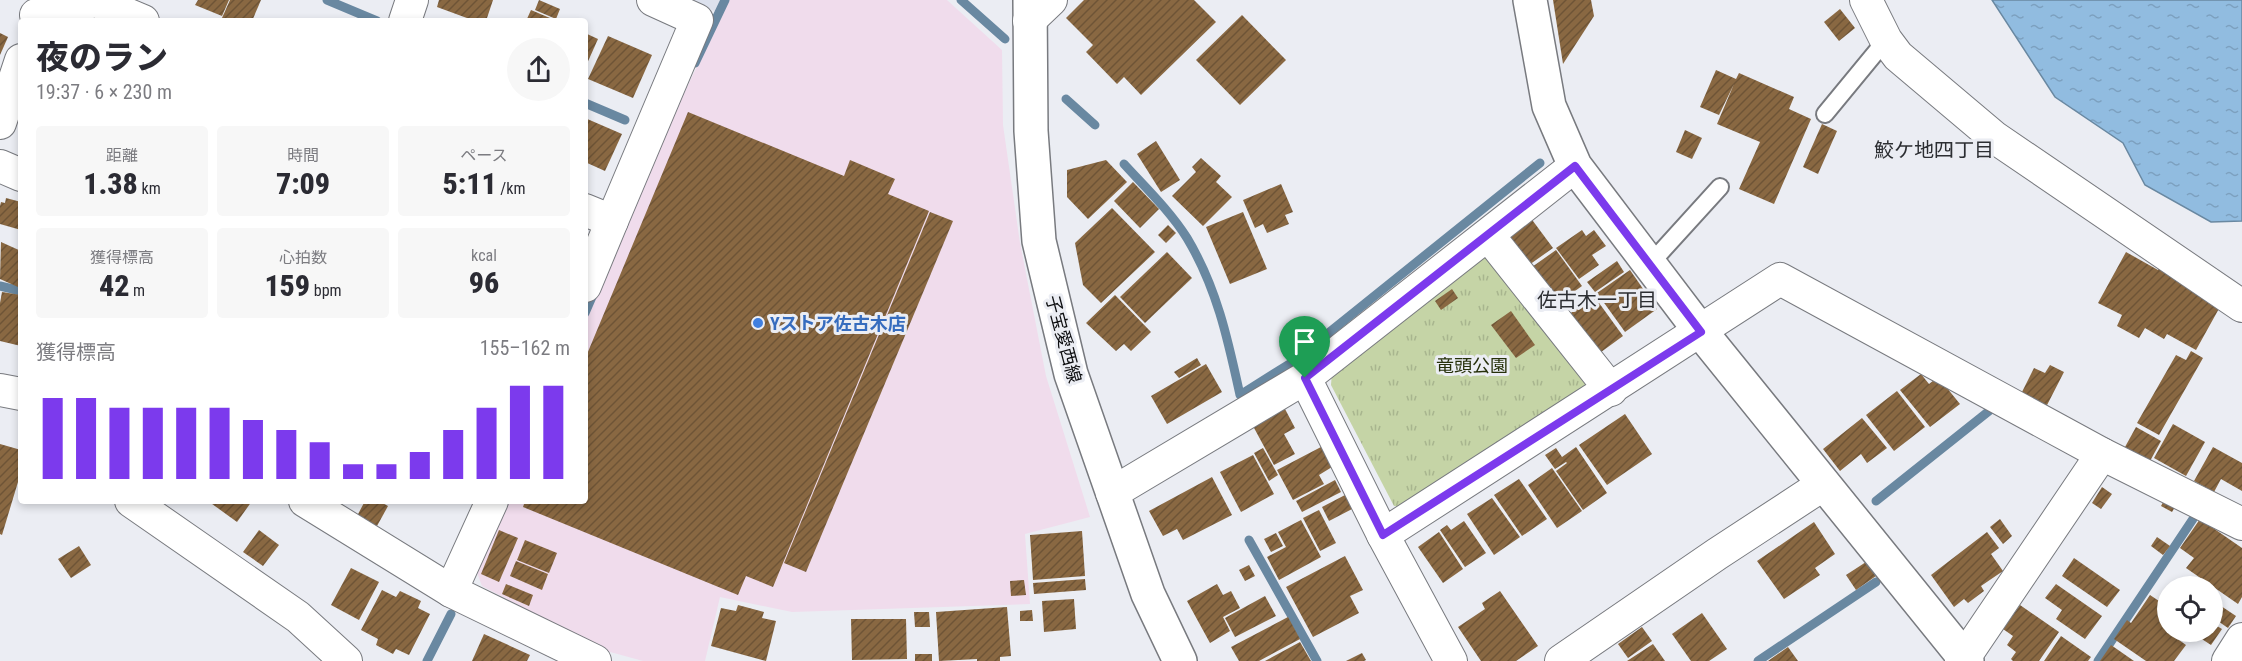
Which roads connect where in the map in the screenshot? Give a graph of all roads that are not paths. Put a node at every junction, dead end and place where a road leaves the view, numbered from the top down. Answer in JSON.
{"nodes":[{"id":1,"x":412,"y":0,"type":"edge"},
{"id":2,"x":653,"y":0,"type":"edge"},
{"id":3,"x":1530,"y":0,"type":"edge"},
{"id":4,"x":1866,"y":0,"type":"edge"},
{"id":5,"x":1037,"y":7,"type":"edge"},
{"id":6,"x":35,"y":12,"type":"edge"},
{"id":7,"x":136,"y":18,"type":"edge"},
{"id":8,"x":406,"y":18,"type":"edge"},
{"id":9,"x":1886,"y":40,"type":"junction"},
{"id":10,"x":18,"y":69,"type":"edge"},
{"id":11,"x":1825,"y":114,"type":"dead end"},
{"id":12,"x":0,"y":123,"type":"edge"},
{"id":13,"x":0,"y":166,"type":"edge"},
{"id":14,"x":1575,"y":166,"type":"junction"},
{"id":15,"x":18,"y":174,"type":"edge"},
{"id":16,"x":1720,"y":187,"type":"dead end"},
{"id":17,"x":598,"y":215,"type":"edge"},
{"id":18,"x":1488,"y":234,"type":"junction"},
{"id":19,"x":1650,"y":264,"type":"junction"},
{"id":20,"x":588,"y":270,"type":"edge"},
{"id":21,"x":2242,"y":306,"type":"edge"},
{"id":22,"x":1701,"y":332,"type":"junction"},
{"id":23,"x":1305,"y":378,"type":"junction"},
{"id":24,"x":0,"y":390,"type":"edge"},
{"id":25,"x":1611,"y":390,"type":"junction"},
{"id":26,"x":18,"y":393,"type":"edge"},
{"id":27,"x":2102,"y":454,"type":"junction"},
{"id":28,"x":1824,"y":484,"type":"junction"},
{"id":29,"x":1112,"y":493,"type":"junction"},
{"id":30,"x":135,"y":504,"type":"edge"},
{"id":31,"x":310,"y":504,"type":"edge"},
{"id":32,"x":491,"y":504,"type":"edge"},
{"id":33,"x":2242,"y":524,"type":"edge"},
{"id":34,"x":1383,"y":535,"type":"junction"},
{"id":35,"x":451,"y":591,"type":"junction"},
{"id":36,"x":2242,"y":639,"type":"edge"},
{"id":37,"x":1964,"y":660,"type":"edge"},
{"id":38,"x":346,"y":661,"type":"edge"},
{"id":39,"x":595,"y":661,"type":"edge"},
{"id":40,"x":1180,"y":661,"type":"edge"},
{"id":41,"x":1451,"y":661,"type":"edge"},
{"id":42,"x":1561,"y":661,"type":"edge"},
{"id":43,"x":2228,"y":661,"type":"edge"}],
"edges":[{"from":1,"to":8,"type":"street"},
{"from":2,"to":17,"type":"street"},
{"from":3,"to":14,"type":"street"},
{"from":4,"to":9,"type":"street"},
{"from":5,"to":29,"type":"street","name":"子宝愛西線"},
{"from":6,"to":7,"type":"street"},
{"from":9,"to":11,"type":"lane"},
{"from":9,"to":21,"type":"street"},
{"from":10,"to":12,"type":"street"},
{"from":13,"to":15,"type":"street"},
{"from":14,"to":18,"type":"street"},
{"from":14,"to":19,"type":"street"},
{"from":16,"to":19,"type":"lane"},
{"from":17,"to":20,"type":"street"},
{"from":18,"to":23,"type":"street"},
{"from":18,"to":25,"type":"street"},
{"from":19,"to":22,"type":"street"},
{"from":22,"to":25,"type":"street"},
{"from":22,"to":27,"type":"street"},
{"from":22,"to":28,"type":"street"},
{"from":23,"to":29,"type":"street"},
{"from":23,"to":34,"type":"street"},
{"from":24,"to":26,"type":"street"},
{"from":25,"to":34,"type":"street"},
{"from":27,"to":33,"type":"street"},
{"from":27,"to":37,"type":"street"},
{"from":28,"to":37,"type":"street"},
{"from":28,"to":42,"type":"street"},
{"from":29,"to":40,"type":"street","name":"子宝愛西線"},
{"from":30,"to":38,"type":"street"},
{"from":31,"to":35,"type":"street"},
{"from":32,"to":35,"type":"street"},
{"from":34,"to":41,"type":"street"},
{"from":35,"to":39,"type":"street"},
{"from":36,"to":43,"type":"street"}]}
